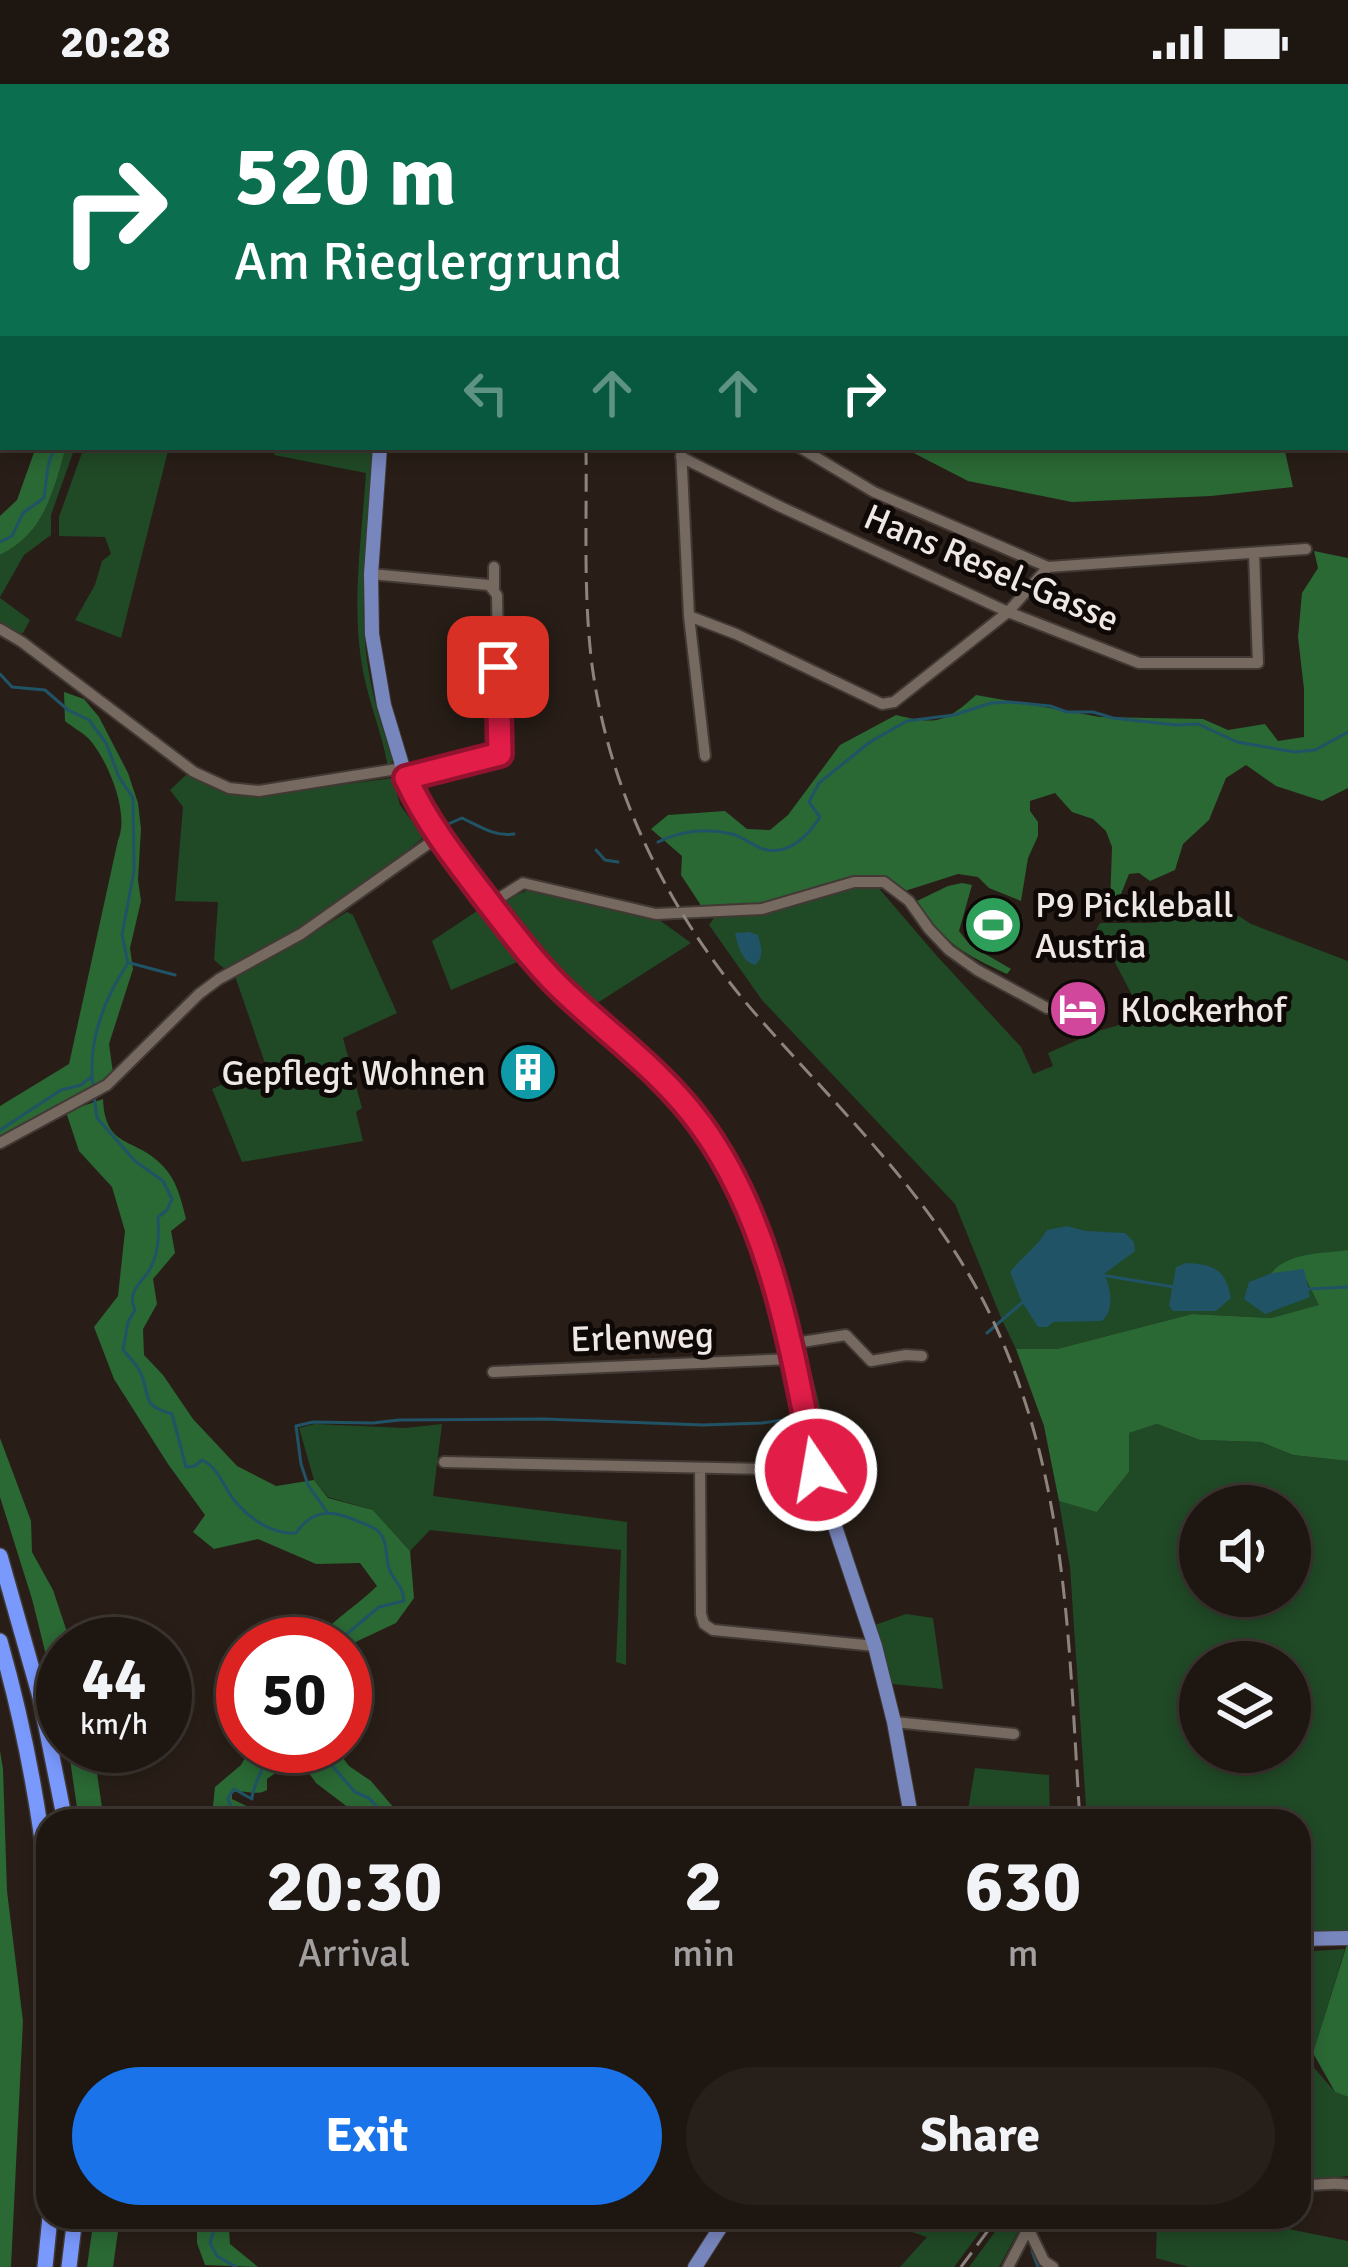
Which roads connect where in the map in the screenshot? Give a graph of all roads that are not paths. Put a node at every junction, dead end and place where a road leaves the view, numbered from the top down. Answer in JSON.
{"nodes":[{"id":1,"x":380,"y":450,"type":"edge"},
{"id":2,"x":804,"y":450,"type":"edge"},
{"id":3,"x":681,"y":452,"type":"edge"},
{"id":4,"x":1306,"y":548,"type":"dead end"},
{"id":5,"x":1255,"y":553,"type":"junction"},
{"id":6,"x":494,"y":567,"type":"dead end"},
{"id":7,"x":1048,"y":567,"type":"junction"},
{"id":8,"x":371,"y":574,"type":"junction"},
{"id":9,"x":494,"y":589,"type":"junction"},
{"id":10,"x":1008,"y":612,"type":"junction"},
{"id":11,"x":688,"y":616,"type":"junction"},
{"id":12,"x":0,"y":629,"type":"edge"},
{"id":13,"x":705,"y":756,"type":"dead end"},
{"id":14,"x":405,"y":773,"type":"junction"},
{"id":15,"x":438,"y":837,"type":"junction"},
{"id":16,"x":490,"y":904,"type":"junction"},
{"id":17,"x":1047,"y":1008,"type":"dead end"},
{"id":18,"x":0,"y":1143,"type":"edge"},
{"id":19,"x":791,"y":1351,"type":"junction"},
{"id":20,"x":922,"y":1356,"type":"dead end"},
{"id":21,"x":493,"y":1372,"type":"dead end"},
{"id":22,"x":444,"y":1462,"type":"dead end"},
{"id":23,"x":700,"y":1468,"type":"junction"},
{"id":24,"x":816,"y":1470,"type":"junction"},
{"id":25,"x":0,"y":1556,"type":"edge"},
{"id":26,"x":0,"y":1641,"type":"edge"},
{"id":27,"x":875,"y":1646,"type":"junction"},
{"id":28,"x":894,"y":1722,"type":"junction"},
{"id":29,"x":1014,"y":1735,"type":"dead end"},
{"id":30,"x":38,"y":1809,"type":"edge"},
{"id":31,"x":63,"y":1809,"type":"edge"},
{"id":32,"x":910,"y":1809,"type":"edge"},
{"id":33,"x":1311,"y":1939,"type":"edge"},
{"id":34,"x":1348,"y":1939,"type":"edge"},
{"id":35,"x":1348,"y":2185,"type":"edge"},
{"id":36,"x":1311,"y":2186,"type":"edge"},
{"id":37,"x":49,"y":2229,"type":"edge"},
{"id":38,"x":74,"y":2229,"type":"edge"},
{"id":39,"x":719,"y":2229,"type":"edge"},
{"id":40,"x":1028,"y":2229,"type":"edge"},
{"id":41,"x":1033,"y":2229,"type":"edge"},
{"id":42,"x":1011,"y":2263,"type":"edge"},
{"id":43,"x":45,"y":2267,"type":"edge"},
{"id":44,"x":69,"y":2267,"type":"edge"},
{"id":45,"x":695,"y":2267,"type":"edge"},
{"id":46,"x":1053,"y":2267,"type":"edge"}],
"edges":[{"from":1,"to":8,"type":"main road"},
{"from":2,"to":7,"type":"street"},
{"from":3,"to":10,"type":"street","name":"Hans Resel-Gasse"},
{"from":3,"to":11,"type":"street"},
{"from":4,"to":5,"type":"street"},
{"from":5,"to":7,"type":"street"},
{"from":5,"to":10,"type":"street","name":"Hans Resel-Gasse"},
{"from":6,"to":9,"type":"street"},
{"from":7,"to":10,"type":"street"},
{"from":8,"to":9,"type":"street"},
{"from":8,"to":14,"type":"main road"},
{"from":9,"to":14,"type":"street"},
{"from":10,"to":11,"type":"street"},
{"from":11,"to":13,"type":"street"},
{"from":12,"to":14,"type":"street"},
{"from":14,"to":15,"type":"main road"},
{"from":15,"to":16,"type":"main road"},
{"from":15,"to":18,"type":"street"},
{"from":16,"to":17,"type":"street"},
{"from":16,"to":19,"type":"main road"},
{"from":19,"to":20,"type":"street","name":"Erlenweg"},
{"from":19,"to":21,"type":"street","name":"Erlenweg"},
{"from":19,"to":24,"type":"main road"},
{"from":22,"to":23,"type":"street"},
{"from":23,"to":24,"type":"street"},
{"from":23,"to":27,"type":"street"},
{"from":24,"to":27,"type":"main road"},
{"from":25,"to":31,"type":"highway"},
{"from":26,"to":30,"type":"highway"},
{"from":27,"to":28,"type":"main road"},
{"from":28,"to":29,"type":"street"},
{"from":28,"to":32,"type":"main road"},
{"from":33,"to":34,"type":"main road"},
{"from":35,"to":36,"type":"street"},
{"from":37,"to":43,"type":"highway"},
{"from":38,"to":44,"type":"highway"},
{"from":39,"to":45,"type":"main road"},
{"from":40,"to":42,"type":"street"},
{"from":41,"to":46,"type":"street"}]}
